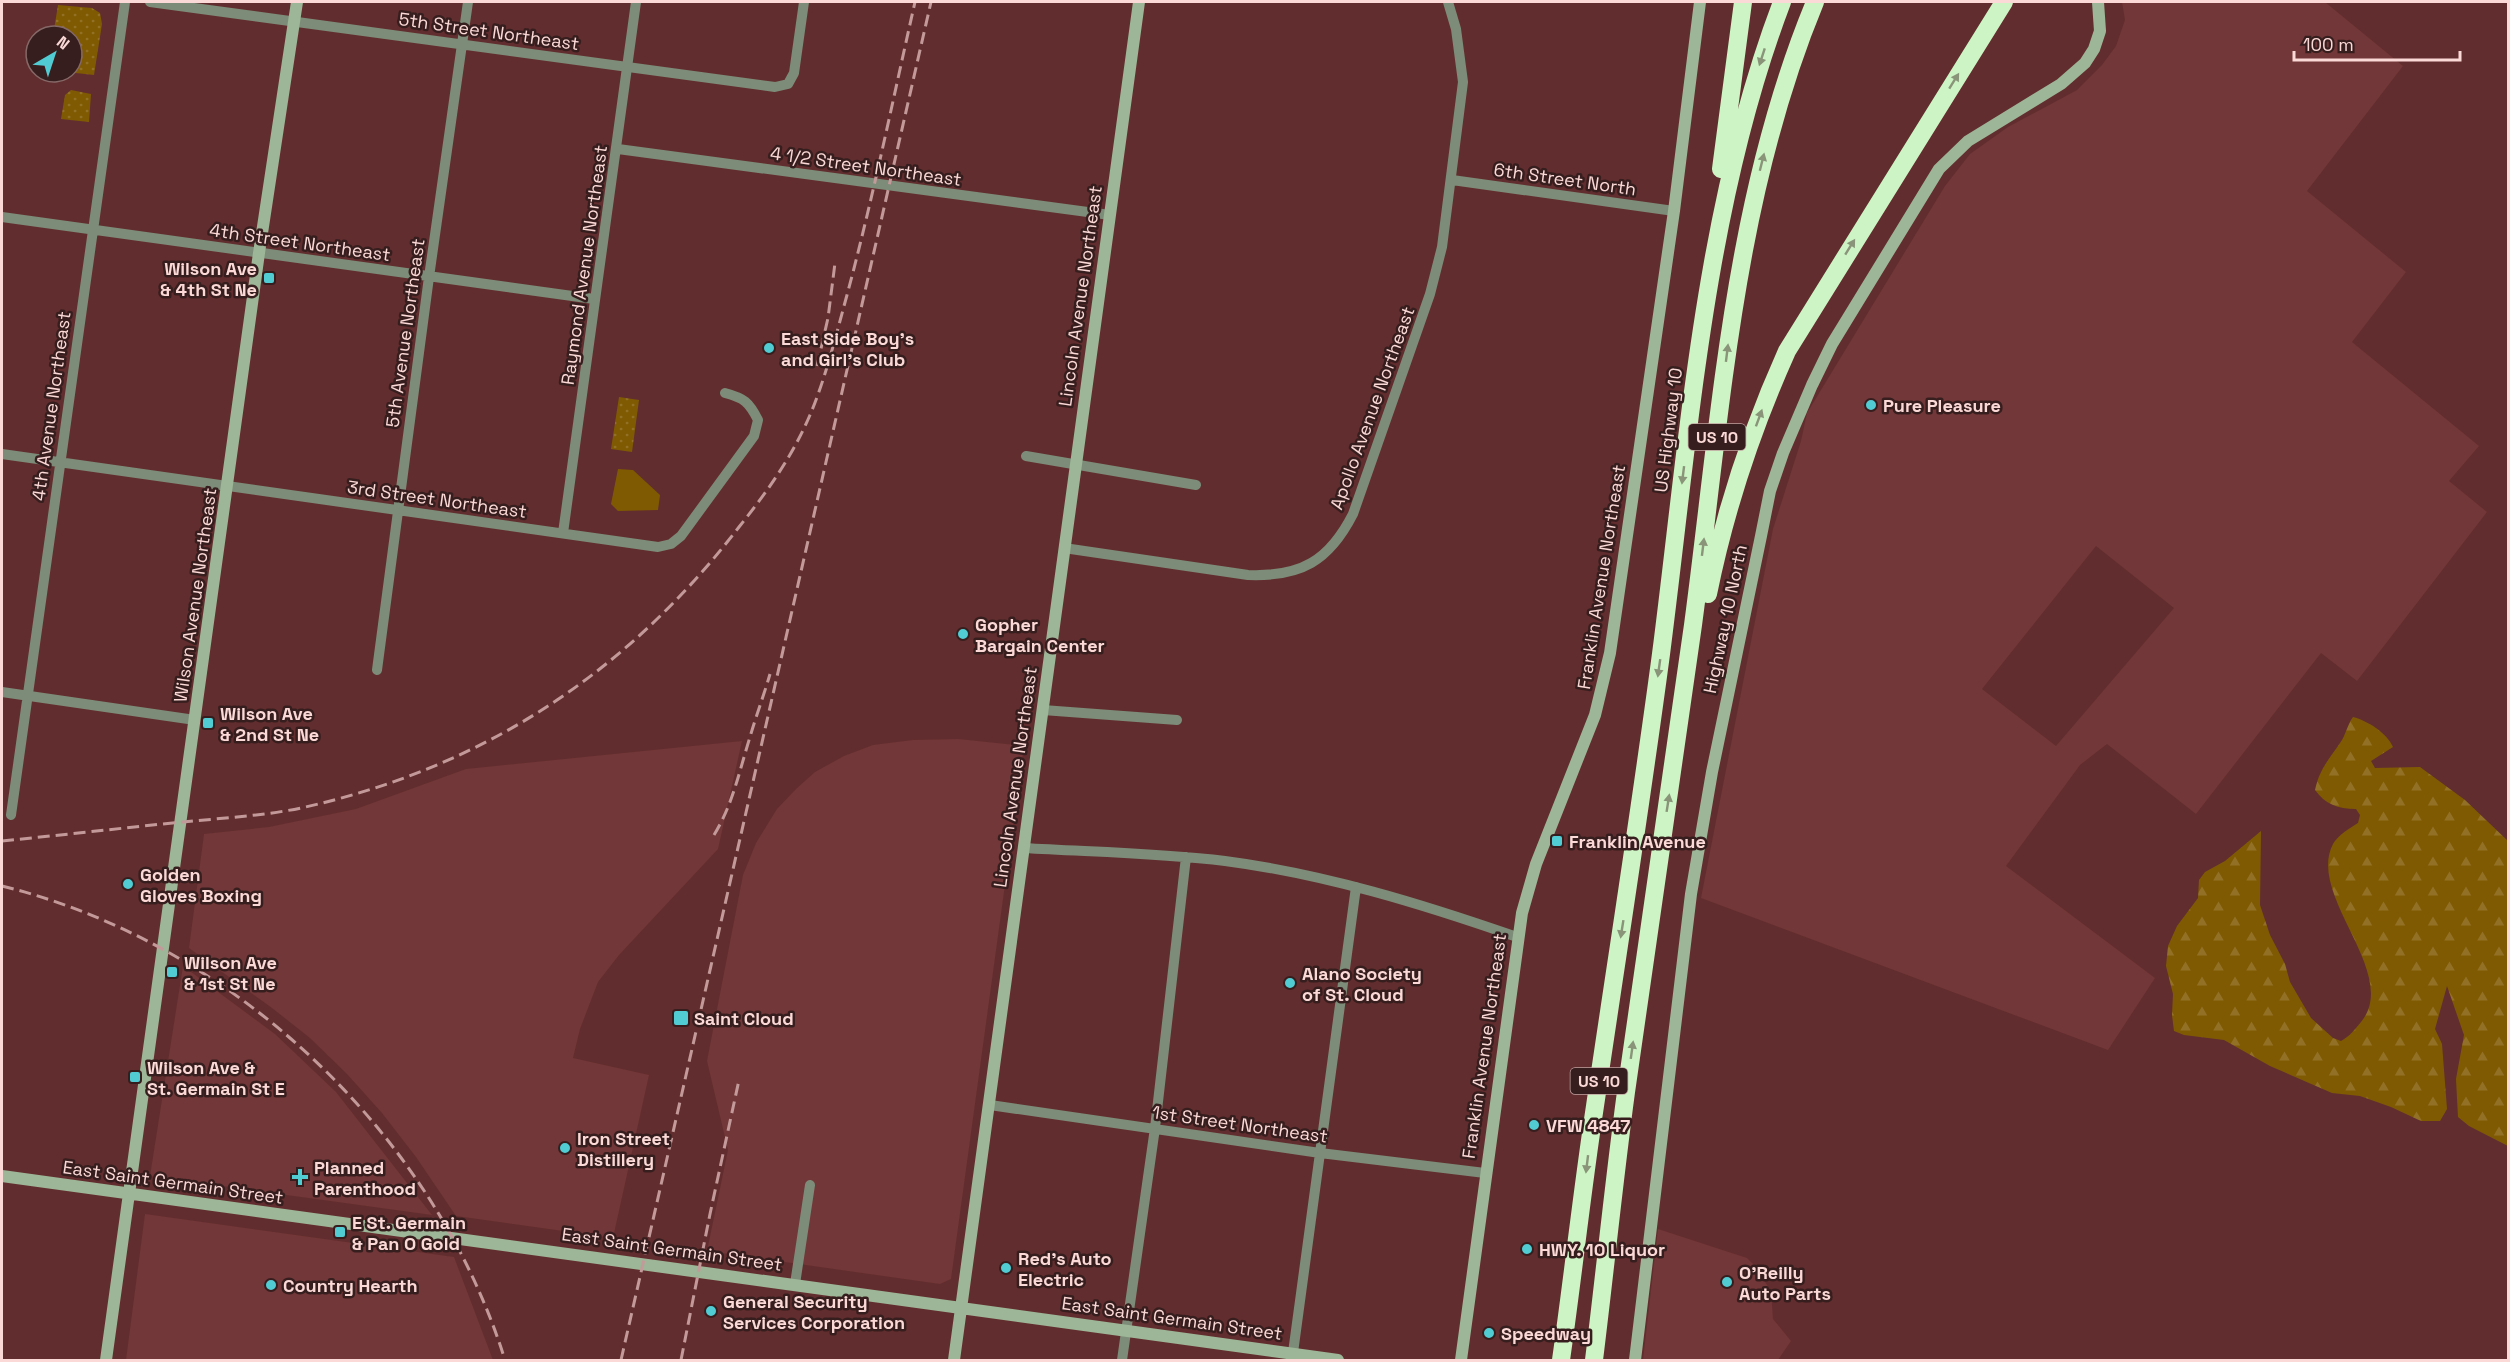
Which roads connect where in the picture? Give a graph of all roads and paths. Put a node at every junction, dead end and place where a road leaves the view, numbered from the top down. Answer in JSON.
{"nodes":[{"id":1,"x":125,"y":2,"type":"edge"},
{"id":2,"x":150,"y":2,"type":"edge"},
{"id":3,"x":297,"y":2,"type":"edge"},
{"id":4,"x":468,"y":2,"type":"edge"},
{"id":5,"x":636,"y":2,"type":"edge"},
{"id":6,"x":804,"y":2,"type":"edge"},
{"id":7,"x":1139,"y":2,"type":"edge"},
{"id":8,"x":1449,"y":2,"type":"edge"},
{"id":9,"x":1700,"y":2,"type":"edge"},
{"id":10,"x":1743,"y":2,"type":"edge"},
{"id":11,"x":1782,"y":2,"type":"edge"},
{"id":12,"x":1815,"y":2,"type":"edge"},
{"id":13,"x":2004,"y":2,"type":"edge"},
{"id":14,"x":2098,"y":2,"type":"edge"},
{"id":15,"x":294,"y":21,"type":"junction"},
{"id":16,"x":463,"y":44,"type":"junction"},
{"id":17,"x":628,"y":66,"type":"junction"},
{"id":18,"x":618,"y":149,"type":"junction"},
{"id":19,"x":1452,"y":180,"type":"junction"},
{"id":20,"x":1674,"y":211,"type":"junction"},
{"id":21,"x":1110,"y":215,"type":"junction"},
{"id":22,"x":2,"y":217,"type":"edge"},
{"id":23,"x":92,"y":229,"type":"junction"},
{"id":24,"x":260,"y":253,"type":"junction"},
{"id":25,"x":429,"y":277,"type":"junction"},
{"id":26,"x":594,"y":299,"type":"junction"},
{"id":27,"x":1707,"y":304,"type":"junction"},
{"id":28,"x":725,"y":393,"type":"dead end"},
{"id":29,"x":2,"y":454,"type":"edge"},
{"id":30,"x":1026,"y":456,"type":"dead end"},
{"id":31,"x":60,"y":462,"type":"junction"},
{"id":32,"x":1075,"y":464,"type":"junction"},
{"id":33,"x":1196,"y":485,"type":"dead end"},
{"id":34,"x":228,"y":486,"type":"junction"},
{"id":35,"x":398,"y":510,"type":"junction"},
{"id":36,"x":563,"y":533,"type":"junction"},
{"id":37,"x":1064,"y":548,"type":"junction"},
{"id":38,"x":377,"y":670,"type":"dead end"},
{"id":39,"x":2,"y":692,"type":"edge"},
{"id":40,"x":27,"y":696,"type":"junction"},
{"id":41,"x":1043,"y":710,"type":"junction"},
{"id":42,"x":195,"y":720,"type":"junction"},
{"id":43,"x":1177,"y":720,"type":"dead end"},
{"id":44,"x":1675,"y":760,"type":"junction"},
{"id":45,"x":11,"y":815,"type":"dead end"},
{"id":46,"x":1024,"y":848,"type":"junction"},
{"id":47,"x":1186,"y":857,"type":"junction"},
{"id":48,"x":1356,"y":887,"type":"junction"},
{"id":49,"x":1517,"y":937,"type":"junction"},
{"id":50,"x":990,"y":1105,"type":"junction"},
{"id":51,"x":1155,"y":1128,"type":"junction"},
{"id":52,"x":1320,"y":1152,"type":"junction"},
{"id":53,"x":1485,"y":1173,"type":"junction"},
{"id":54,"x":2,"y":1176,"type":"edge"},
{"id":55,"x":810,"y":1185,"type":"dead end"},
{"id":56,"x":129,"y":1194,"type":"junction"},
{"id":57,"x":795,"y":1284,"type":"junction"},
{"id":58,"x":962,"y":1308,"type":"junction"},
{"id":59,"x":1125,"y":1331,"type":"junction"},
{"id":60,"x":1292,"y":1357,"type":"edge"},
{"id":61,"x":106,"y":1360,"type":"edge"},
{"id":62,"x":954,"y":1360,"type":"edge"},
{"id":63,"x":1122,"y":1360,"type":"edge"},
{"id":64,"x":1338,"y":1360,"type":"edge"},
{"id":65,"x":1461,"y":1360,"type":"edge"},
{"id":66,"x":1561,"y":1360,"type":"edge"},
{"id":67,"x":1594,"y":1360,"type":"edge"},
{"id":68,"x":1635,"y":1360,"type":"edge"}],
"edges":[{"from":1,"to":23,"type":"street","name":"4th Avenue Northeast"},
{"from":2,"to":15,"type":"street","name":"5th Street Northeast"},
{"from":3,"to":15,"type":"street","name":"Wilson Avenue Northeast"},
{"from":4,"to":16,"type":"street","name":"5th Avenue Northeast"},
{"from":5,"to":17,"type":"street","name":"Raymond Avenue Northeast"},
{"from":6,"to":17,"type":"street","name":"5th Street Northeast"},
{"from":7,"to":21,"type":"street","name":"Lincoln Avenue Northeast"},
{"from":8,"to":19,"type":"street","name":"Apollo Avenue Northeast"},
{"from":9,"to":20,"type":"street","name":"Franklin Avenue Northeast"},
{"from":10,"to":27,"type":"highway"},
{"from":11,"to":27,"type":"highway","name":"US Highway 10","number":"US 10","one_way":true},
{"from":44,"to":12,"type":"highway","number":"US 10","one_way":true},
{"from":44,"to":13,"type":"highway","one_way":true},
{"from":14,"to":68,"type":"street","name":"Highway 10 North"},
{"from":15,"to":16,"type":"street","name":"5th Street Northeast"},
{"from":15,"to":24,"type":"street","name":"Wilson Avenue Northeast"},
{"from":16,"to":17,"type":"street","name":"5th Street Northeast"},
{"from":16,"to":25,"type":"street","name":"5th Avenue Northeast"},
{"from":17,"to":18,"type":"street","name":"Raymond Avenue Northeast"},
{"from":18,"to":21,"type":"street","name":"4 1/2 Street Northeast"},
{"from":18,"to":26,"type":"street","name":"Raymond Avenue Northeast"},
{"from":19,"to":20,"type":"street","name":"6th Street North"},
{"from":19,"to":37,"type":"street","name":"Apollo Avenue Northeast"},
{"from":20,"to":49,"type":"street","name":"Franklin Avenue Northeast"},
{"from":21,"to":32,"type":"street","name":"Lincoln Avenue Northeast"},
{"from":22,"to":23,"type":"street","name":"4th Street Northeast"},
{"from":23,"to":24,"type":"street","name":"4th Street Northeast"},
{"from":23,"to":31,"type":"street","name":"4th Avenue Northeast"},
{"from":24,"to":25,"type":"street","name":"4th Street Northeast"},
{"from":24,"to":34,"type":"street","name":"Wilson Avenue Northeast"},
{"from":25,"to":26,"type":"street","name":"4th Street Northeast"},
{"from":25,"to":35,"type":"street","name":"5th Avenue Northeast"},
{"from":26,"to":36,"type":"street","name":"Raymond Avenue Northeast"},
{"from":27,"to":66,"type":"highway","name":"US Highway 10","number":"US 10","one_way":true},
{"from":28,"to":36,"type":"street","name":"3rd Street Northeast"},
{"from":29,"to":31,"type":"street","name":"3rd Street Northeast"},
{"from":30,"to":32,"type":"street"},
{"from":31,"to":34,"type":"street","name":"3rd Street Northeast"},
{"from":31,"to":40,"type":"street","name":"4th Avenue Northeast"},
{"from":32,"to":33,"type":"street"},
{"from":32,"to":37,"type":"street","name":"Lincoln Avenue Northeast"},
{"from":34,"to":35,"type":"street","name":"3rd Street Northeast"},
{"from":34,"to":42,"type":"street","name":"Wilson Avenue Northeast"},
{"from":35,"to":36,"type":"street","name":"3rd Street Northeast"},
{"from":35,"to":38,"type":"street","name":"5th Avenue Northeast"},
{"from":37,"to":41,"type":"street","name":"Lincoln Avenue Northeast"},
{"from":39,"to":40,"type":"street"},
{"from":40,"to":42,"type":"street"},
{"from":40,"to":45,"type":"street","name":"4th Avenue Northeast"},
{"from":41,"to":43,"type":"street"},
{"from":41,"to":46,"type":"street","name":"Lincoln Avenue Northeast"},
{"from":42,"to":56,"type":"street","name":"Wilson Avenue Northeast"},
{"from":67,"to":44,"type":"highway","number":"US 10","one_way":true},
{"from":46,"to":47,"type":"street"},
{"from":46,"to":50,"type":"street","name":"Lincoln Avenue Northeast"},
{"from":47,"to":48,"type":"street"},
{"from":47,"to":51,"type":"street"},
{"from":48,"to":49,"type":"street"},
{"from":48,"to":52,"type":"street"},
{"from":49,"to":53,"type":"street","name":"Franklin Avenue Northeast"},
{"from":50,"to":51,"type":"street","name":"1st Street Northeast"},
{"from":50,"to":58,"type":"street","name":"Lincoln Avenue Northeast"},
{"from":51,"to":52,"type":"street","name":"1st Street Northeast"},
{"from":51,"to":59,"type":"street"},
{"from":52,"to":53,"type":"street","name":"1st Street Northeast"},
{"from":52,"to":60,"type":"street"},
{"from":53,"to":65,"type":"street","name":"Franklin Avenue Northeast"},
{"from":54,"to":56,"type":"street","name":"East Saint Germain Street"},
{"from":55,"to":57,"type":"street"},
{"from":56,"to":57,"type":"street","name":"East Saint Germain Street"},
{"from":56,"to":61,"type":"street","name":"Wilson Avenue Northeast"},
{"from":57,"to":58,"type":"street","name":"East Saint Germain Street"},
{"from":58,"to":59,"type":"street","name":"East Saint Germain Street"},
{"from":58,"to":62,"type":"street","name":"Lincoln Avenue Northeast"},
{"from":59,"to":60,"type":"street","name":"East Saint Germain Street"},
{"from":59,"to":63,"type":"street"},
{"from":60,"to":64,"type":"street","name":"East Saint Germain Street"}]}
